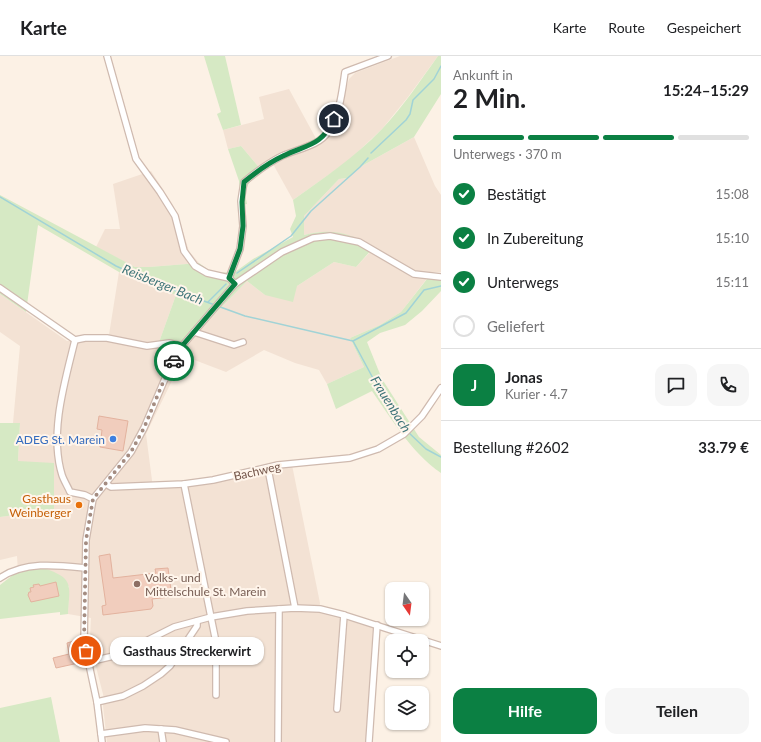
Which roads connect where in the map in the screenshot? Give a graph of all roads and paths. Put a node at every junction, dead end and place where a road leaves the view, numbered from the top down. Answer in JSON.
{"nodes":[{"id":1,"x":107,"y":56,"type":"edge"},
{"id":2,"x":388,"y":56,"type":"edge"},
{"id":3,"x":441,"y":277,"type":"edge"},
{"id":4,"x":229,"y":278,"type":"junction"},
{"id":5,"x":235,"y":284,"type":"junction"},
{"id":6,"x":0,"y":288,"type":"edge"},
{"id":7,"x":194,"y":332,"type":"junction"},
{"id":8,"x":75,"y":340,"type":"junction"},
{"id":9,"x":244,"y":342,"type":"dead end"},
{"id":10,"x":182,"y":346,"type":"junction"},
{"id":11,"x":441,"y":388,"type":"edge"},
{"id":12,"x":268,"y":469,"type":"junction"},
{"id":13,"x":106,"y":484,"type":"junction"},
{"id":14,"x":184,"y":484,"type":"junction"},
{"id":15,"x":93,"y":499,"type":"junction"},
{"id":16,"x":85,"y":568,"type":"junction"},
{"id":17,"x":0,"y":578,"type":"edge"},
{"id":18,"x":295,"y":608,"type":"junction"},
{"id":19,"x":279,"y":609,"type":"junction"},
{"id":20,"x":344,"y":615,"type":"junction"},
{"id":21,"x":211,"y":617,"type":"junction"},
{"id":22,"x":197,"y":621,"type":"junction"},
{"id":23,"x":377,"y":625,"type":"junction"},
{"id":24,"x":441,"y":646,"type":"edge"},
{"id":25,"x":88,"y":662,"type":"junction"},
{"id":26,"x":216,"y":695,"type":"dead end"},
{"id":27,"x":97,"y":702,"type":"junction"},
{"id":28,"x":337,"y":709,"type":"dead end"},
{"id":29,"x":161,"y":729,"type":"junction"},
{"id":30,"x":101,"y":734,"type":"junction"},
{"id":31,"x":369,"y":741,"type":"dead end"},
{"id":32,"x":102,"y":742,"type":"edge"},
{"id":33,"x":162,"y":742,"type":"edge"},
{"id":34,"x":226,"y":742,"type":"edge"},
{"id":35,"x":278,"y":742,"type":"edge"}],
"edges":[{"from":1,"to":4,"type":"street"},
{"from":2,"to":4,"type":"street"},
{"from":3,"to":5,"type":"street"},
{"from":4,"to":5,"type":"street"},
{"from":5,"to":7,"type":"street"},
{"from":6,"to":8,"type":"street"},
{"from":7,"to":9,"type":"street"},
{"from":7,"to":10,"type":"street"},
{"from":8,"to":10,"type":"street"},
{"from":8,"to":15,"type":"street"},
{"from":10,"to":13,"type":"street"},
{"from":11,"to":12,"type":"street","name":"Bachweg"},
{"from":12,"to":14,"type":"street","name":"Bachweg"},
{"from":12,"to":18,"type":"street"},
{"from":13,"to":14,"type":"street","name":"Bachweg"},
{"from":13,"to":15,"type":"street"},
{"from":14,"to":21,"type":"street"},
{"from":15,"to":16,"type":"street"},
{"from":16,"to":17,"type":"street"},
{"from":16,"to":25,"type":"street"},
{"from":18,"to":19,"type":"street"},
{"from":18,"to":20,"type":"street"},
{"from":19,"to":21,"type":"street"},
{"from":19,"to":35,"type":"street"},
{"from":20,"to":23,"type":"street"},
{"from":20,"to":28,"type":"street"},
{"from":21,"to":22,"type":"street"},
{"from":21,"to":26,"type":"street"},
{"from":22,"to":25,"type":"street"},
{"from":22,"to":27,"type":"street"},
{"from":23,"to":24,"type":"street"},
{"from":23,"to":31,"type":"street"},
{"from":25,"to":27,"type":"street"},
{"from":27,"to":30,"type":"street"},
{"from":29,"to":30,"type":"street"},
{"from":29,"to":33,"type":"street"},
{"from":29,"to":34,"type":"street"},
{"from":30,"to":32,"type":"street"}]}
